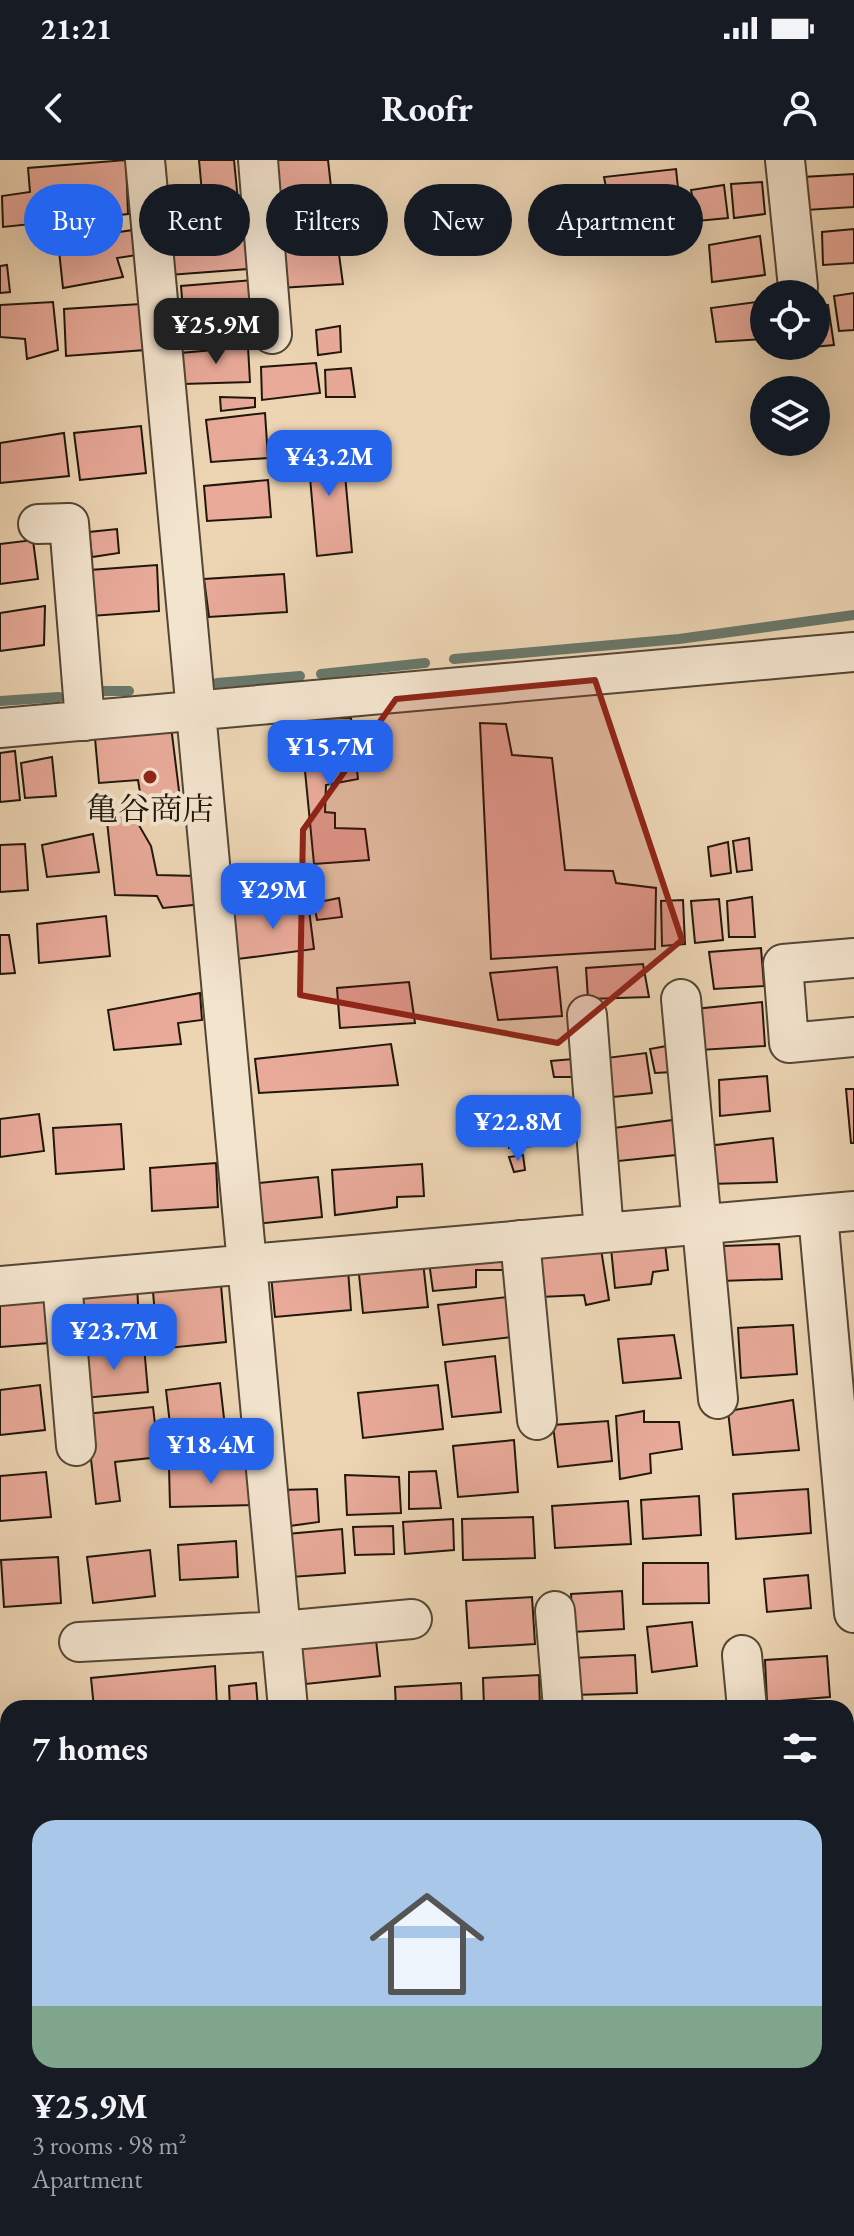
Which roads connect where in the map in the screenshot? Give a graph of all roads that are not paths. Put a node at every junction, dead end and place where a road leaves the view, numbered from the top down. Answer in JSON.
{"nodes":[{"id":1,"x":145,"y":160,"type":"edge"},
{"id":2,"x":258,"y":160,"type":"edge"},
{"id":3,"x":785,"y":160,"type":"edge"},
{"id":4,"x":797,"y":280,"type":"edge"},
{"id":5,"x":272,"y":334,"type":"dead end"},
{"id":6,"x":38,"y":524,"type":"dead end"},
{"id":7,"x":854,"y":652,"type":"edge"},
{"id":8,"x":195,"y":708,"type":"junction"},
{"id":9,"x":85,"y":721,"type":"junction"},
{"id":10,"x":0,"y":728,"type":"edge"},
{"id":11,"x":854,"y":958,"type":"edge"},
{"id":12,"x":681,"y":999,"type":"dead end"},
{"id":13,"x":587,"y":1015,"type":"dead end"},
{"id":14,"x":854,"y":1037,"type":"edge"},
{"id":15,"x":836,"y":1213,"type":"edge"},
{"id":16,"x":703,"y":1225,"type":"junction"},
{"id":17,"x":604,"y":1233,"type":"junction"},
{"id":18,"x":520,"y":1240,"type":"junction"},
{"id":19,"x":249,"y":1263,"type":"junction"},
{"id":20,"x":62,"y":1281,"type":"junction"},
{"id":21,"x":0,"y":1286,"type":"edge"},
{"id":22,"x":718,"y":1399,"type":"dead end"},
{"id":23,"x":537,"y":1420,"type":"dead end"},
{"id":24,"x":76,"y":1446,"type":"dead end"},
{"id":25,"x":555,"y":1611,"type":"dead end"},
{"id":26,"x":854,"y":1613,"type":"edge"},
{"id":27,"x":412,"y":1619,"type":"dead end"},
{"id":28,"x":281,"y":1631,"type":"junction"},
{"id":29,"x":79,"y":1642,"type":"dead end"},
{"id":30,"x":742,"y":1655,"type":"dead end"},
{"id":31,"x":287,"y":1700,"type":"edge"},
{"id":32,"x":562,"y":1700,"type":"edge"},
{"id":33,"x":746,"y":1700,"type":"edge"}],
"edges":[{"from":1,"to":8,"type":"street"},
{"from":2,"to":5,"type":"street"},
{"from":3,"to":4,"type":"street"},
{"from":6,"to":9,"type":"street"},
{"from":7,"to":8,"type":"street"},
{"from":8,"to":9,"type":"street"},
{"from":8,"to":19,"type":"street"},
{"from":9,"to":10,"type":"street"},
{"from":11,"to":14,"type":"street"},
{"from":12,"to":16,"type":"street"},
{"from":13,"to":17,"type":"street"},
{"from":15,"to":16,"type":"street"},
{"from":15,"to":26,"type":"street"},
{"from":16,"to":17,"type":"street"},
{"from":16,"to":22,"type":"street"},
{"from":17,"to":18,"type":"street"},
{"from":18,"to":19,"type":"street"},
{"from":18,"to":23,"type":"street"},
{"from":19,"to":20,"type":"street"},
{"from":19,"to":28,"type":"street"},
{"from":20,"to":21,"type":"street"},
{"from":20,"to":24,"type":"street"},
{"from":25,"to":32,"type":"street"},
{"from":27,"to":28,"type":"street"},
{"from":28,"to":29,"type":"street"},
{"from":28,"to":31,"type":"street"},
{"from":30,"to":33,"type":"street"}]}
